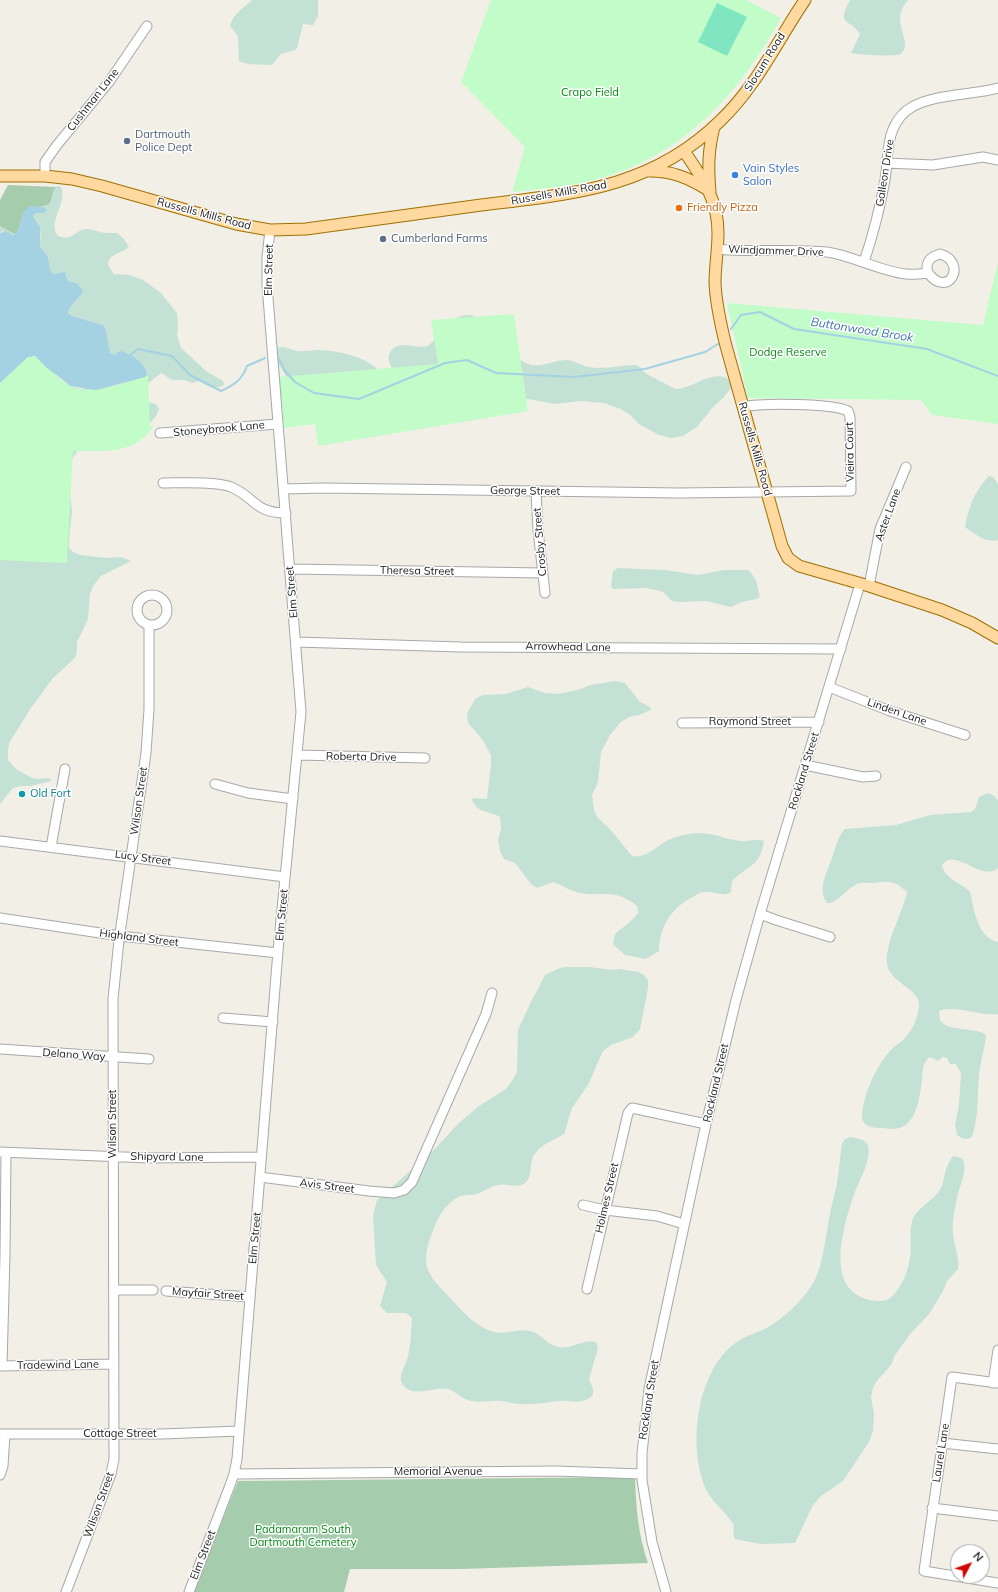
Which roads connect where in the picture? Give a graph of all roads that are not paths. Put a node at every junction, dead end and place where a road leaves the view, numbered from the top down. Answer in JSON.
{"nodes":[{"id":1,"x":805,"y":0,"type":"edge"},
{"id":2,"x":147,"y":26,"type":"dead end"},
{"id":3,"x":998,"y":88,"type":"edge"},
{"id":4,"x":714,"y":127,"type":"junction"},
{"id":5,"x":684,"y":151,"type":"junction"},
{"id":6,"x":998,"y":160,"type":"edge"},
{"id":7,"x":886,"y":162,"type":"junction"},
{"id":8,"x":647,"y":171,"type":"junction"},
{"id":9,"x":0,"y":176,"type":"edge"},
{"id":10,"x":45,"y":176,"type":"junction"},
{"id":11,"x":709,"y":193,"type":"junction"},
{"id":12,"x":270,"y":230,"type":"junction"},
{"id":13,"x":717,"y":249,"type":"junction"},
{"id":14,"x":864,"y":262,"type":"junction"},
{"id":15,"x":928,"y":274,"type":"dead end"},
{"id":16,"x":743,"y":407,"type":"junction"},
{"id":17,"x":278,"y":424,"type":"junction"},
{"id":18,"x":160,"y":434,"type":"dead end"},
{"id":19,"x":906,"y":467,"type":"dead end"},
{"id":20,"x":163,"y":483,"type":"dead end"},
{"id":21,"x":284,"y":489,"type":"junction"},
{"id":22,"x":536,"y":492,"type":"junction"},
{"id":23,"x":767,"y":492,"type":"junction"},
{"id":24,"x":286,"y":512,"type":"junction"},
{"id":25,"x":290,"y":569,"type":"junction"},
{"id":26,"x":543,"y":573,"type":"junction"},
{"id":27,"x":864,"y":585,"type":"junction"},
{"id":28,"x":545,"y":593,"type":"dead end"},
{"id":29,"x":149,"y":625,"type":"dead end"},
{"id":30,"x":998,"y":638,"type":"edge"},
{"id":31,"x":296,"y":642,"type":"junction"},
{"id":32,"x":841,"y":649,"type":"junction"},
{"id":33,"x":829,"y":687,"type":"junction"},
{"id":34,"x":819,"y":722,"type":"junction"},
{"id":35,"x":682,"y":723,"type":"dead end"},
{"id":36,"x":965,"y":735,"type":"dead end"},
{"id":37,"x":297,"y":755,"type":"junction"},
{"id":38,"x":425,"y":758,"type":"dead end"},
{"id":39,"x":805,"y":765,"type":"junction"},
{"id":40,"x":65,"y":768,"type":"dead end"},
{"id":41,"x":876,"y":776,"type":"dead end"},
{"id":42,"x":215,"y":784,"type":"dead end"},
{"id":43,"x":293,"y":799,"type":"junction"},
{"id":44,"x":0,"y":840,"type":"edge"},
{"id":45,"x":51,"y":847,"type":"junction"},
{"id":46,"x":131,"y":856,"type":"junction"},
{"id":47,"x":285,"y":877,"type":"junction"},
{"id":48,"x":760,"y":914,"type":"junction"},
{"id":49,"x":0,"y":918,"type":"edge"},
{"id":50,"x":120,"y":936,"type":"junction"},
{"id":51,"x":830,"y":936,"type":"dead end"},
{"id":52,"x":278,"y":953,"type":"junction"},
{"id":53,"x":492,"y":993,"type":"dead end"},
{"id":54,"x":223,"y":1018,"type":"dead end"},
{"id":55,"x":273,"y":1022,"type":"junction"},
{"id":56,"x":0,"y":1049,"type":"edge"},
{"id":57,"x":112,"y":1058,"type":"junction"},
{"id":58,"x":149,"y":1059,"type":"dead end"},
{"id":59,"x":706,"y":1124,"type":"junction"},
{"id":60,"x":3,"y":1152,"type":"edge"},
{"id":61,"x":113,"y":1156,"type":"junction"},
{"id":62,"x":261,"y":1157,"type":"junction"},
{"id":63,"x":260,"y":1177,"type":"junction"},
{"id":64,"x":583,"y":1205,"type":"dead end"},
{"id":65,"x":605,"y":1210,"type":"junction"},
{"id":66,"x":684,"y":1224,"type":"junction"},
{"id":67,"x":587,"y":1289,"type":"dead end"},
{"id":68,"x":114,"y":1290,"type":"junction"},
{"id":69,"x":153,"y":1290,"type":"dead end"},
{"id":70,"x":166,"y":1291,"type":"dead end"},
{"id":71,"x":250,"y":1297,"type":"junction"},
{"id":72,"x":998,"y":1350,"type":"edge"},
{"id":73,"x":114,"y":1364,"type":"junction"},
{"id":74,"x":1,"y":1366,"type":"edge"},
{"id":75,"x":996,"y":1383,"type":"edge"},
{"id":76,"x":239,"y":1431,"type":"junction"},
{"id":77,"x":3,"y":1434,"type":"edge"},
{"id":78,"x":115,"y":1434,"type":"junction"},
{"id":79,"x":942,"y":1443,"type":"junction"},
{"id":80,"x":998,"y":1449,"type":"edge"},
{"id":81,"x":234,"y":1474,"type":"junction"},
{"id":82,"x":642,"y":1474,"type":"junction"},
{"id":83,"x":0,"y":1476,"type":"edge"},
{"id":84,"x":932,"y":1508,"type":"junction"},
{"id":85,"x":998,"y":1516,"type":"edge"},
{"id":86,"x":998,"y":1582,"type":"edge"},
{"id":87,"x":66,"y":1592,"type":"edge"},
{"id":88,"x":189,"y":1592,"type":"edge"},
{"id":89,"x":666,"y":1592,"type":"edge"}],
"edges":[{"from":1,"to":4,"type":"main road","name":"Slocum Road"},
{"from":2,"to":10,"type":"street","name":"Cushman Lane"},
{"from":3,"to":7,"type":"street","name":"Galleon Drive"},
{"from":4,"to":5,"type":"main road","name":"Slocum Road"},
{"from":4,"to":11,"type":"main road"},
{"from":5,"to":8,"type":"main road","name":"Russells Mills Road"},
{"from":5,"to":11,"type":"main road","name":"Russells Mills Road"},
{"from":6,"to":7,"type":"street"},
{"from":7,"to":14,"type":"street","name":"Galleon Drive"},
{"from":8,"to":11,"type":"main road"},
{"from":8,"to":12,"type":"main road","name":"Russells Mills Road"},
{"from":9,"to":10,"type":"main road","name":"Russells Mills Road"},
{"from":10,"to":12,"type":"main road","name":"Russells Mills Road"},
{"from":11,"to":13,"type":"main road","name":"Russells Mills Road"},
{"from":12,"to":17,"type":"street","name":"Elm Street"},
{"from":13,"to":14,"type":"street","name":"Windjammer Drive"},
{"from":13,"to":16,"type":"main road","name":"Russells Mills Road"},
{"from":14,"to":15,"type":"street","name":"Windjammer Drive"},
{"from":16,"to":23,"type":"main road","name":"Russells Mills Road"},
{"from":16,"to":23,"type":"street","name":"Vieira Court"},
{"from":17,"to":18,"type":"street","name":"Stoneybrook Lane"},
{"from":17,"to":21,"type":"street","name":"Elm Street"},
{"from":19,"to":27,"type":"street","name":"Aster Lane"},
{"from":20,"to":24,"type":"street"},
{"from":21,"to":22,"type":"street","name":"George Street"},
{"from":21,"to":24,"type":"street","name":"Elm Street"},
{"from":22,"to":23,"type":"street","name":"George Street"},
{"from":22,"to":26,"type":"street","name":"Crosby Street"},
{"from":23,"to":27,"type":"main road","name":"Russells Mills Road"},
{"from":24,"to":25,"type":"street","name":"Elm Street"},
{"from":25,"to":26,"type":"street","name":"Theresa Street"},
{"from":25,"to":31,"type":"street","name":"Elm Street"},
{"from":26,"to":28,"type":"street","name":"Crosby Street"},
{"from":27,"to":30,"type":"main road","name":"Russells Mills Road"},
{"from":27,"to":32,"type":"street","name":"Rockland Street"},
{"from":29,"to":46,"type":"street","name":"Wilson Street"},
{"from":31,"to":32,"type":"street","name":"Arrowhead Lane"},
{"from":31,"to":37,"type":"street","name":"Elm Street"},
{"from":32,"to":33,"type":"street","name":"Rockland Street"},
{"from":33,"to":34,"type":"street","name":"Rockland Street"},
{"from":33,"to":36,"type":"street","name":"Linden Lane"},
{"from":34,"to":35,"type":"street","name":"Raymond Street"},
{"from":34,"to":39,"type":"street","name":"Rockland Street"},
{"from":37,"to":38,"type":"street","name":"Roberta Drive"},
{"from":37,"to":43,"type":"street","name":"Elm Street"},
{"from":39,"to":41,"type":"street"},
{"from":39,"to":48,"type":"street","name":"Rockland Street"},
{"from":40,"to":45,"type":"street"},
{"from":42,"to":43,"type":"street"},
{"from":43,"to":47,"type":"street","name":"Elm Street"},
{"from":44,"to":45,"type":"street","name":"Lucy Street"},
{"from":45,"to":46,"type":"street","name":"Lucy Street"},
{"from":46,"to":47,"type":"street","name":"Lucy Street"},
{"from":46,"to":50,"type":"street","name":"Wilson Street"},
{"from":47,"to":52,"type":"street","name":"Elm Street"},
{"from":48,"to":51,"type":"street"},
{"from":48,"to":59,"type":"street","name":"Rockland Street"},
{"from":49,"to":50,"type":"street","name":"Highland Street"},
{"from":50,"to":52,"type":"street","name":"Highland Street"},
{"from":50,"to":57,"type":"street","name":"Wilson Street"},
{"from":52,"to":55,"type":"street","name":"Elm Street"},
{"from":53,"to":63,"type":"street","name":"Avis Street"},
{"from":54,"to":55,"type":"street"},
{"from":55,"to":62,"type":"street","name":"Elm Street"},
{"from":56,"to":57,"type":"street","name":"Delano Way"},
{"from":57,"to":58,"type":"street","name":"Delano Way"},
{"from":57,"to":61,"type":"street","name":"Wilson Street"},
{"from":59,"to":65,"type":"street","name":"Holmes Street"},
{"from":59,"to":66,"type":"street","name":"Rockland Street"},
{"from":60,"to":61,"type":"street","name":"Shipyard Lane"},
{"from":60,"to":74,"type":"street"},
{"from":61,"to":62,"type":"street","name":"Shipyard Lane"},
{"from":61,"to":68,"type":"street","name":"Wilson Street"},
{"from":62,"to":63,"type":"street","name":"Elm Street"},
{"from":63,"to":71,"type":"street","name":"Elm Street"},
{"from":64,"to":65,"type":"street"},
{"from":65,"to":66,"type":"street"},
{"from":65,"to":67,"type":"street","name":"Holmes Street"},
{"from":66,"to":82,"type":"street","name":"Rockland Street"},
{"from":68,"to":69,"type":"street"},
{"from":68,"to":73,"type":"street","name":"Wilson Street"},
{"from":70,"to":71,"type":"street","name":"Mayfair Street"},
{"from":71,"to":76,"type":"street","name":"Elm Street"},
{"from":72,"to":75,"type":"street"},
{"from":73,"to":74,"type":"street","name":"Tradewind Lane"},
{"from":73,"to":78,"type":"street","name":"Wilson Street"},
{"from":75,"to":79,"type":"street","name":"Laurel Lane"},
{"from":76,"to":78,"type":"street","name":"Cottage Street"},
{"from":76,"to":81,"type":"street","name":"Elm Street"},
{"from":77,"to":78,"type":"street","name":"Cottage Street"},
{"from":77,"to":83,"type":"street"},
{"from":78,"to":87,"type":"street","name":"Wilson Street"},
{"from":79,"to":80,"type":"street"},
{"from":79,"to":84,"type":"street","name":"Laurel Lane"},
{"from":81,"to":82,"type":"street","name":"Memorial Avenue"},
{"from":81,"to":88,"type":"street","name":"Elm Street"},
{"from":82,"to":89,"type":"street","name":"Rockland Street"},
{"from":84,"to":85,"type":"street"},
{"from":84,"to":86,"type":"street","name":"Laurel Lane"}]}
